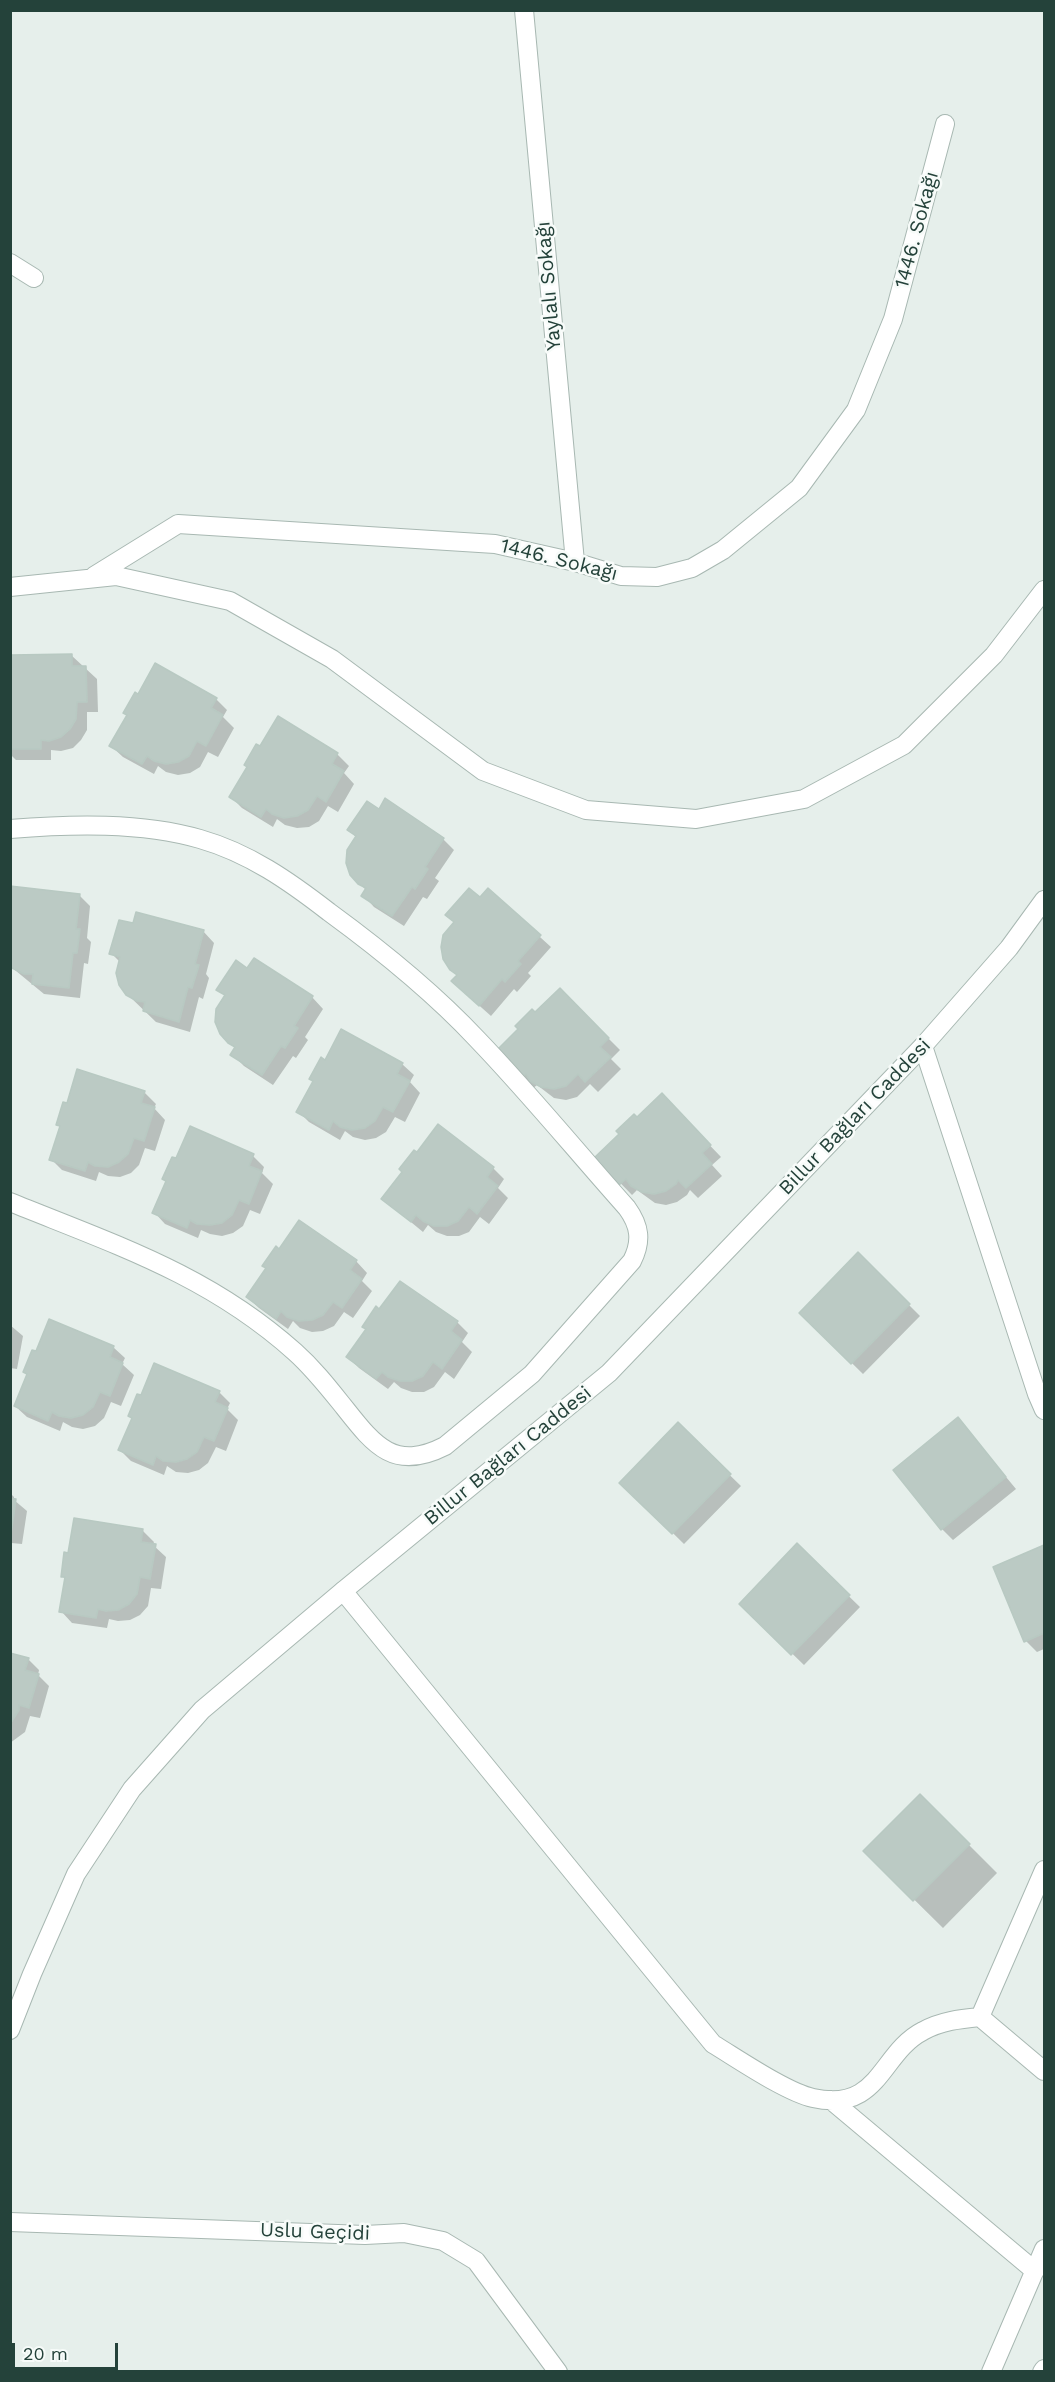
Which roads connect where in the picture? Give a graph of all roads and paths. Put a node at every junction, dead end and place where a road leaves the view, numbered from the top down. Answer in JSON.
{"nodes":[{"id":1,"x":524,"y":10,"type":"edge"},
{"id":2,"x":945,"y":124,"type":"dead end"},
{"id":3,"x":10,"y":263,"type":"edge"},
{"id":4,"x":34,"y":278,"type":"dead end"},
{"id":5,"x":575,"y":562,"type":"junction"},
{"id":6,"x":90,"y":579,"type":"junction"},
{"id":7,"x":10,"y":587,"type":"edge"},
{"id":8,"x":1044,"y":590,"type":"edge"},
{"id":9,"x":10,"y":829,"type":"edge"},
{"id":10,"x":1044,"y":900,"type":"edge"},
{"id":11,"x":923,"y":1046,"type":"junction"},
{"id":12,"x":10,"y":1202,"type":"edge"},
{"id":13,"x":1044,"y":1410,"type":"edge"},
{"id":14,"x":343,"y":1591,"type":"junction"},
{"id":15,"x":1044,"y":1870,"type":"edge"},
{"id":16,"x":980,"y":2017,"type":"junction"},
{"id":17,"x":10,"y":2030,"type":"edge"},
{"id":18,"x":1044,"y":2071,"type":"edge"},
{"id":19,"x":831,"y":2100,"type":"junction"},
{"id":20,"x":10,"y":2222,"type":"edge"},
{"id":21,"x":1044,"y":2249,"type":"edge"},
{"id":22,"x":1035,"y":2271,"type":"junction"},
{"id":23,"x":558,"y":2372,"type":"edge"},
{"id":24,"x":991,"y":2372,"type":"edge"}],
"edges":[{"from":1,"to":5,"type":"street","name":"Yaylalı Sokağı"},
{"from":2,"to":5,"type":"street","name":"1446. Sokağı"},
{"from":3,"to":4,"type":"street"},
{"from":5,"to":6,"type":"street","name":"1446. Sokağı"},
{"from":6,"to":7,"type":"street"},
{"from":6,"to":8,"type":"street"},
{"from":9,"to":12,"type":"street"},
{"from":10,"to":11,"type":"street","name":"Billur Bağları Caddesi"},
{"from":11,"to":13,"type":"street"},
{"from":11,"to":14,"type":"street","name":"Billur Bağları Caddesi"},
{"from":14,"to":17,"type":"street","name":"Billur Bağları Caddesi"},
{"from":14,"to":19,"type":"street"},
{"from":15,"to":16,"type":"street"},
{"from":16,"to":18,"type":"street"},
{"from":16,"to":19,"type":"street"},
{"from":19,"to":22,"type":"street"},
{"from":20,"to":23,"type":"street","name":"Uslu Geçidi"},
{"from":21,"to":22,"type":"street"},
{"from":22,"to":24,"type":"street"}]}
